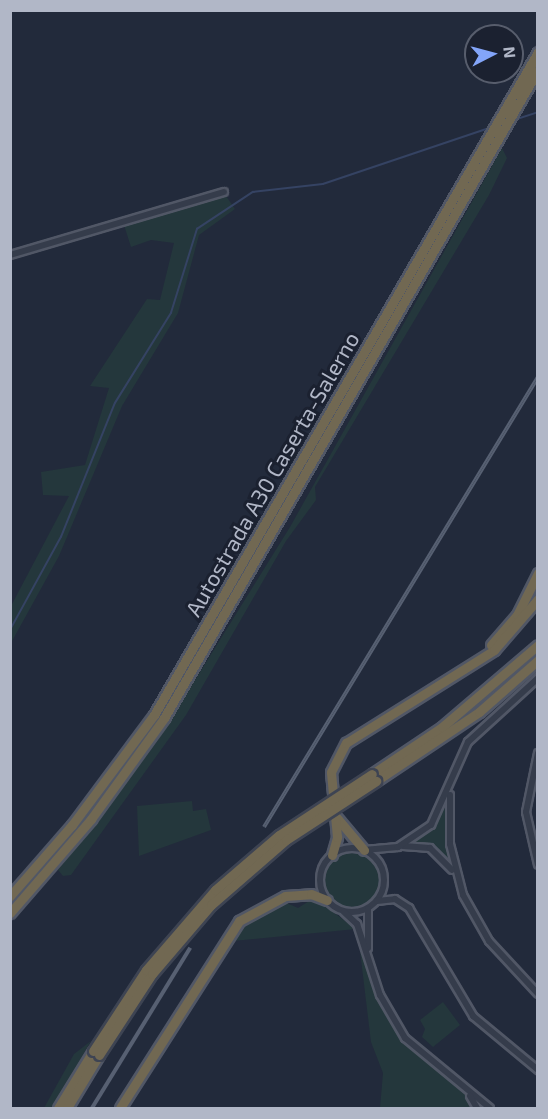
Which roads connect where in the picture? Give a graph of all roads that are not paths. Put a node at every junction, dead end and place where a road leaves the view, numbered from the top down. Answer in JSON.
{"nodes":[{"id":1,"x":537,"y":52,"type":"edge"},
{"id":2,"x":537,"y":70,"type":"edge"},
{"id":3,"x":224,"y":192,"type":"dead end"},
{"id":4,"x":10,"y":255,"type":"edge"},
{"id":5,"x":537,"y":573,"type":"edge"},
{"id":6,"x":537,"y":599,"type":"edge"},
{"id":7,"x":537,"y":645,"type":"edge"},
{"id":8,"x":537,"y":661,"type":"edge"},
{"id":9,"x":472,"y":664,"type":"junction"},
{"id":10,"x":537,"y":678,"type":"edge"},
{"id":11,"x":537,"y":753,"type":"edge"},
{"id":12,"x":374,"y":777,"type":"junction"},
{"id":13,"x":451,"y":784,"type":"junction"},
{"id":14,"x":336,"y":815,"type":"junction"},
{"id":15,"x":398,"y":847,"type":"junction"},
{"id":16,"x":364,"y":850,"type":"junction"},
{"id":17,"x":332,"y":855,"type":"junction"},
{"id":18,"x":537,"y":865,"type":"edge"},
{"id":19,"x":455,"y":875,"type":"junction"},
{"id":20,"x":10,"y":896,"type":"edge"},
{"id":21,"x":327,"y":900,"type":"junction"},
{"id":22,"x":377,"y":901,"type":"junction"},
{"id":23,"x":368,"y":909,"type":"junction"},
{"id":24,"x":344,"y":912,"type":"junction"},
{"id":25,"x":10,"y":913,"type":"edge"},
{"id":26,"x":369,"y":961,"type":"junction"},
{"id":27,"x":537,"y":994,"type":"edge"},
{"id":28,"x":96,"y":1053,"type":"junction"},
{"id":29,"x":537,"y":1070,"type":"edge"},
{"id":30,"x":466,"y":1091,"type":"junction"},
{"id":31,"x":487,"y":1107,"type":"edge"},
{"id":32,"x":58,"y":1108,"type":"edge"},
{"id":33,"x":67,"y":1108,"type":"edge"},
{"id":34,"x":120,"y":1108,"type":"edge"},
{"id":35,"x":476,"y":1108,"type":"edge"}],
"edges":[{"from":1,"to":20,"type":"highway","name":"Autostrada A30 Caserta-Salerno"},
{"from":2,"to":25,"type":"highway","name":"Autostrada A30 Caserta-Salerno"},
{"from":3,"to":4,"type":"street"},
{"from":5,"to":9,"type":"highway"},
{"from":6,"to":9,"type":"highway"},
{"from":7,"to":12,"type":"highway"},
{"from":8,"to":12,"type":"highway"},
{"from":9,"to":14,"type":"highway"},
{"from":10,"to":13,"type":"street"},
{"from":11,"to":18,"type":"street"},
{"from":12,"to":28,"type":"highway","bridge":true},
{"from":13,"to":15,"type":"street"},
{"from":13,"to":19,"type":"street"},
{"from":14,"to":16,"type":"highway"},
{"from":14,"to":17,"type":"highway"},
{"from":15,"to":16,"type":"street"},
{"from":15,"to":19,"type":"street"},
{"from":16,"to":17,"type":"street"},
{"from":16,"to":22,"type":"street"},
{"from":17,"to":21,"type":"street"},
{"from":19,"to":27,"type":"street"},
{"from":21,"to":24,"type":"street"},
{"from":21,"to":34,"type":"highway"},
{"from":22,"to":23,"type":"street"},
{"from":22,"to":29,"type":"street"},
{"from":23,"to":24,"type":"street"},
{"from":23,"to":26,"type":"street"},
{"from":24,"to":26,"type":"street"},
{"from":26,"to":30,"type":"street"},
{"from":28,"to":32,"type":"highway"},
{"from":28,"to":33,"type":"highway"},
{"from":30,"to":31,"type":"street"},
{"from":30,"to":35,"type":"street"}]}
